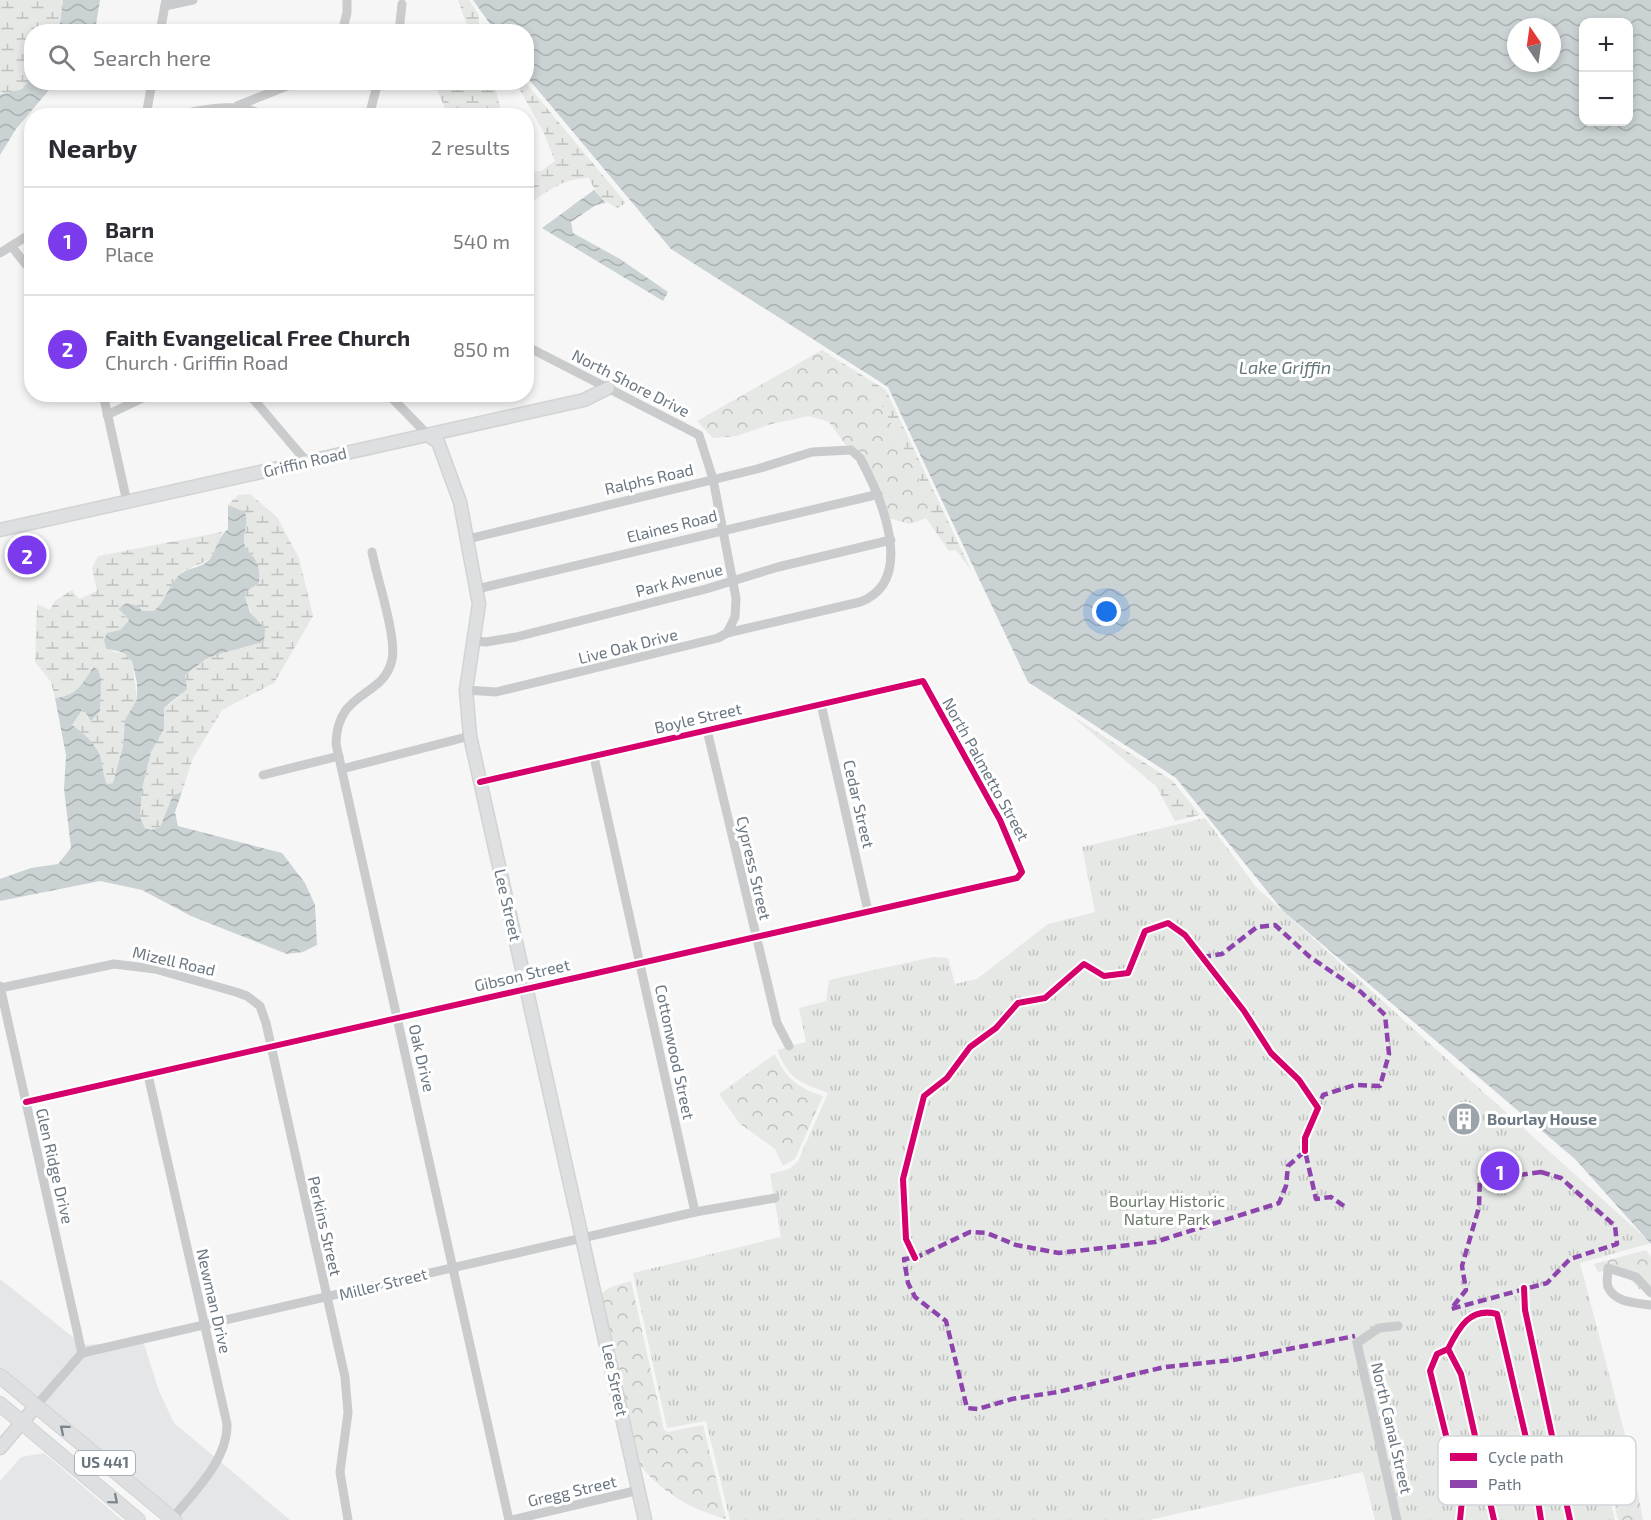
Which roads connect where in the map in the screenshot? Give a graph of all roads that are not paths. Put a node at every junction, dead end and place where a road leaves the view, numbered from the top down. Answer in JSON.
{"nodes":[{"id":1,"x":193,"y":0,"type":"edge"},
{"id":2,"x":347,"y":0,"type":"edge"},
{"id":3,"x":166,"y":3,"type":"edge"},
{"id":4,"x":402,"y":4,"type":"dead end"},
{"id":5,"x":162,"y":24,"type":"edge"},
{"id":6,"x":344,"y":24,"type":"edge"},
{"id":7,"x":400,"y":24,"type":"edge"},
{"id":8,"x":151,"y":90,"type":"edge"},
{"id":9,"x":283,"y":90,"type":"edge"},
{"id":10,"x":376,"y":90,"type":"edge"},
{"id":11,"x":147,"y":108,"type":"edge"},
{"id":12,"x":232,"y":108,"type":"edge"},
{"id":13,"x":371,"y":108,"type":"edge"},
{"id":14,"x":24,"y":239,"type":"edge"},
{"id":15,"x":12,"y":247,"type":"junction"},
{"id":16,"x":0,"y":253,"type":"edge"},
{"id":17,"x":24,"y":262,"type":"edge"},
{"id":18,"x":534,"y":350,"type":"edge"},
{"id":19,"x":608,"y":388,"type":"junction"},
{"id":20,"x":105,"y":402,"type":"edge"},
{"id":21,"x":134,"y":402,"type":"edge"},
{"id":22,"x":256,"y":402,"type":"edge"},
{"id":23,"x":396,"y":402,"type":"edge"},
{"id":24,"x":107,"y":415,"type":"junction"},
{"id":25,"x":429,"y":436,"type":"junction"},
{"id":26,"x":306,"y":461,"type":"junction"},
{"id":27,"x":713,"y":479,"type":"junction"},
{"id":28,"x":875,"y":495,"type":"junction"},
{"id":29,"x":127,"y":501,"type":"junction"},
{"id":30,"x":723,"y":529,"type":"junction"},
{"id":31,"x":0,"y":530,"type":"edge"},
{"id":32,"x":468,"y":539,"type":"junction"},
{"id":33,"x":891,"y":540,"type":"junction"},
{"id":34,"x":372,"y":552,"type":"dead end"},
{"id":35,"x":733,"y":581,"type":"junction"},
{"id":36,"x":477,"y":589,"type":"junction"},
{"id":37,"x":727,"y":633,"type":"junction"},
{"id":38,"x":474,"y":641,"type":"junction"},
{"id":39,"x":923,"y":681,"type":"joint"},
{"id":40,"x":466,"y":690,"type":"junction"},
{"id":41,"x":821,"y":704,"type":"junction"},
{"id":42,"x":707,"y":730,"type":"junction"},
{"id":43,"x":470,"y":736,"type":"junction"},
{"id":44,"x":339,"y":756,"type":"junction"},
{"id":45,"x":594,"y":757,"type":"junction"},
{"id":46,"x":342,"y":769,"type":"junction"},
{"id":47,"x":263,"y":775,"type":"dead end"},
{"id":48,"x":480,"y":782,"type":"junction"},
{"id":49,"x":1022,"y":872,"type":"joint"},
{"id":50,"x":868,"y":911,"type":"junction"},
{"id":51,"x":755,"y":937,"type":"junction"},
{"id":52,"x":640,"y":962,"type":"junction"},
{"id":53,"x":0,"y":987,"type":"edge"},
{"id":54,"x":526,"y":988,"type":"junction"},
{"id":55,"x":398,"y":1018,"type":"junction"},
{"id":56,"x":11,"y":1036,"type":"junction"},
{"id":57,"x":0,"y":1038,"type":"edge"},
{"id":58,"x":272,"y":1046,"type":"junction"},
{"id":59,"x":789,"y":1046,"type":"dead end"},
{"id":60,"x":148,"y":1075,"type":"junction"},
{"id":61,"x":26,"y":1102,"type":"junction"},
{"id":62,"x":775,"y":1198,"type":"dead end"},
{"id":63,"x":695,"y":1212,"type":"junction"},
{"id":64,"x":583,"y":1238,"type":"junction"},
{"id":65,"x":454,"y":1267,"type":"junction"},
{"id":66,"x":1651,"y":1293,"type":"edge"},
{"id":67,"x":327,"y":1298,"type":"junction"},
{"id":68,"x":1651,"y":1305,"type":"edge"},
{"id":69,"x":204,"y":1326,"type":"junction"},
{"id":70,"x":1398,"y":1326,"type":"dead end"},
{"id":71,"x":82,"y":1353,"type":"junction"},
{"id":72,"x":0,"y":1376,"type":"edge"},
{"id":73,"x":0,"y":1404,"type":"edge"},
{"id":74,"x":36,"y":1406,"type":"junction"},
{"id":75,"x":21,"y":1422,"type":"junction"},
{"id":76,"x":0,"y":1448,"type":"edge"},
{"id":77,"x":639,"y":1490,"type":"junction"},
{"id":78,"x":173,"y":1519,"type":"edge"},
{"id":79,"x":138,"y":1520,"type":"edge"},
{"id":80,"x":348,"y":1520,"type":"edge"},
{"id":81,"x":510,"y":1520,"type":"edge"},
{"id":82,"x":645,"y":1520,"type":"edge"},
{"id":83,"x":1397,"y":1520,"type":"edge"}],
"edges":[{"from":1,"to":3,"type":"street"},
{"from":2,"to":6,"type":"street"},
{"from":3,"to":5,"type":"street"},
{"from":4,"to":7,"type":"street"},
{"from":8,"to":11,"type":"street"},
{"from":9,"to":12,"type":"street"},
{"from":10,"to":13,"type":"street"},
{"from":14,"to":15,"type":"street"},
{"from":15,"to":16,"type":"street"},
{"from":15,"to":17,"type":"street"},
{"from":18,"to":19,"type":"street","name":"North Shore Drive"},
{"from":19,"to":25,"type":"street","name":"Griffin Road"},
{"from":19,"to":27,"type":"street","name":"North Shore Drive"},
{"from":20,"to":24,"type":"street"},
{"from":21,"to":24,"type":"street"},
{"from":22,"to":26,"type":"street"},
{"from":23,"to":25,"type":"street"},
{"from":24,"to":29,"type":"street"},
{"from":25,"to":26,"type":"street","name":"Griffin Road"},
{"from":25,"to":32,"type":"street","name":"Lee Street"},
{"from":26,"to":29,"type":"street","name":"Griffin Road"},
{"from":27,"to":28,"type":"street","name":"Ralphs Road"},
{"from":27,"to":30,"type":"street","name":"North Shore Drive"},
{"from":27,"to":32,"type":"street","name":"Ralphs Road"},
{"from":28,"to":30,"type":"street","name":"Elaines Road"},
{"from":28,"to":33,"type":"street"},
{"from":29,"to":31,"type":"street","name":"Griffin Road"},
{"from":30,"to":35,"type":"street","name":"North Shore Drive"},
{"from":30,"to":36,"type":"street","name":"Elaines Road"},
{"from":32,"to":36,"type":"street","name":"Lee Street"},
{"from":33,"to":35,"type":"street","name":"Park Avenue"},
{"from":33,"to":37,"type":"street","name":"Live Oak Drive"},
{"from":34,"to":44,"type":"street","name":"Oak Drive"},
{"from":35,"to":37,"type":"street","name":"North Shore Drive"},
{"from":35,"to":38,"type":"street","name":"Park Avenue"},
{"from":36,"to":38,"type":"street","name":"Lee Street"},
{"from":37,"to":40,"type":"street","name":"Live Oak Drive"},
{"from":38,"to":40,"type":"street","name":"Lee Street"},
{"from":39,"to":41,"type":"street","name":"Boyle Street"},
{"from":39,"to":49,"type":"street","name":"North Palmetto Street"},
{"from":40,"to":43,"type":"street","name":"Lee Street"},
{"from":41,"to":42,"type":"street","name":"Boyle Street"},
{"from":41,"to":50,"type":"street","name":"Cedar Street"},
{"from":42,"to":45,"type":"street","name":"Boyle Street"},
{"from":42,"to":51,"type":"street","name":"Cypress Street"},
{"from":43,"to":46,"type":"street"},
{"from":43,"to":48,"type":"street","name":"Lee Street"},
{"from":44,"to":46,"type":"street","name":"Oak Drive"},
{"from":44,"to":47,"type":"street"},
{"from":45,"to":48,"type":"street","name":"Boyle Street"},
{"from":45,"to":52,"type":"street","name":"Cottonwood Street"},
{"from":46,"to":55,"type":"street","name":"Oak Drive"},
{"from":48,"to":54,"type":"street","name":"Lee Street"},
{"from":49,"to":50,"type":"street","name":"Gibson Street"},
{"from":50,"to":51,"type":"street","name":"Gibson Street"},
{"from":51,"to":52,"type":"street","name":"Gibson Street"},
{"from":51,"to":59,"type":"street","name":"Cypress Street"},
{"from":52,"to":54,"type":"street","name":"Gibson Street"},
{"from":52,"to":63,"type":"street","name":"Cottonwood Street"},
{"from":53,"to":56,"type":"street","name":"Glen Ridge Drive"},
{"from":53,"to":58,"type":"street","name":"Mizell Road"},
{"from":54,"to":55,"type":"street","name":"Gibson Street"},
{"from":54,"to":64,"type":"street","name":"Lee Street"},
{"from":55,"to":58,"type":"street","name":"Gibson Street"},
{"from":55,"to":65,"type":"street","name":"Oak Drive"},
{"from":56,"to":57,"type":"street"},
{"from":56,"to":61,"type":"street","name":"Glen Ridge Drive"},
{"from":58,"to":60,"type":"street","name":"Gibson Street"},
{"from":58,"to":67,"type":"street","name":"Perkins Street"},
{"from":60,"to":61,"type":"street","name":"Gibson Street"},
{"from":60,"to":69,"type":"street","name":"Newman Drive"},
{"from":61,"to":71,"type":"street","name":"Glen Ridge Drive"},
{"from":62,"to":63,"type":"street","name":"Miller Street"},
{"from":63,"to":64,"type":"street","name":"Miller Street"},
{"from":64,"to":65,"type":"street","name":"Miller Street"},
{"from":64,"to":77,"type":"street","name":"Lee Street"},
{"from":65,"to":67,"type":"street","name":"Miller Street"},
{"from":65,"to":81,"type":"street","name":"Oak Drive"},
{"from":66,"to":68,"type":"street"},
{"from":67,"to":69,"type":"street","name":"Miller Street"},
{"from":67,"to":80,"type":"street","name":"Perkins Street"},
{"from":69,"to":71,"type":"street","name":"Miller Street"},
{"from":69,"to":78,"type":"street","name":"Newman Drive"},
{"from":70,"to":83,"type":"street","name":"North Canal Street"},
{"from":71,"to":74,"type":"street"},
{"from":72,"to":74,"type":"main road","number":"US 441"},
{"from":73,"to":75,"type":"main road","number":"US 441"},
{"from":74,"to":75,"type":"street"},
{"from":78,"to":74,"type":"main road","number":"US 441","one_way":true},
{"from":75,"to":76,"type":"street"},
{"from":75,"to":79,"type":"main road","number":"US 441","one_way":true},
{"from":77,"to":81,"type":"street","name":"Gregg Street"},
{"from":77,"to":82,"type":"street","name":"Lee Street"}]}
